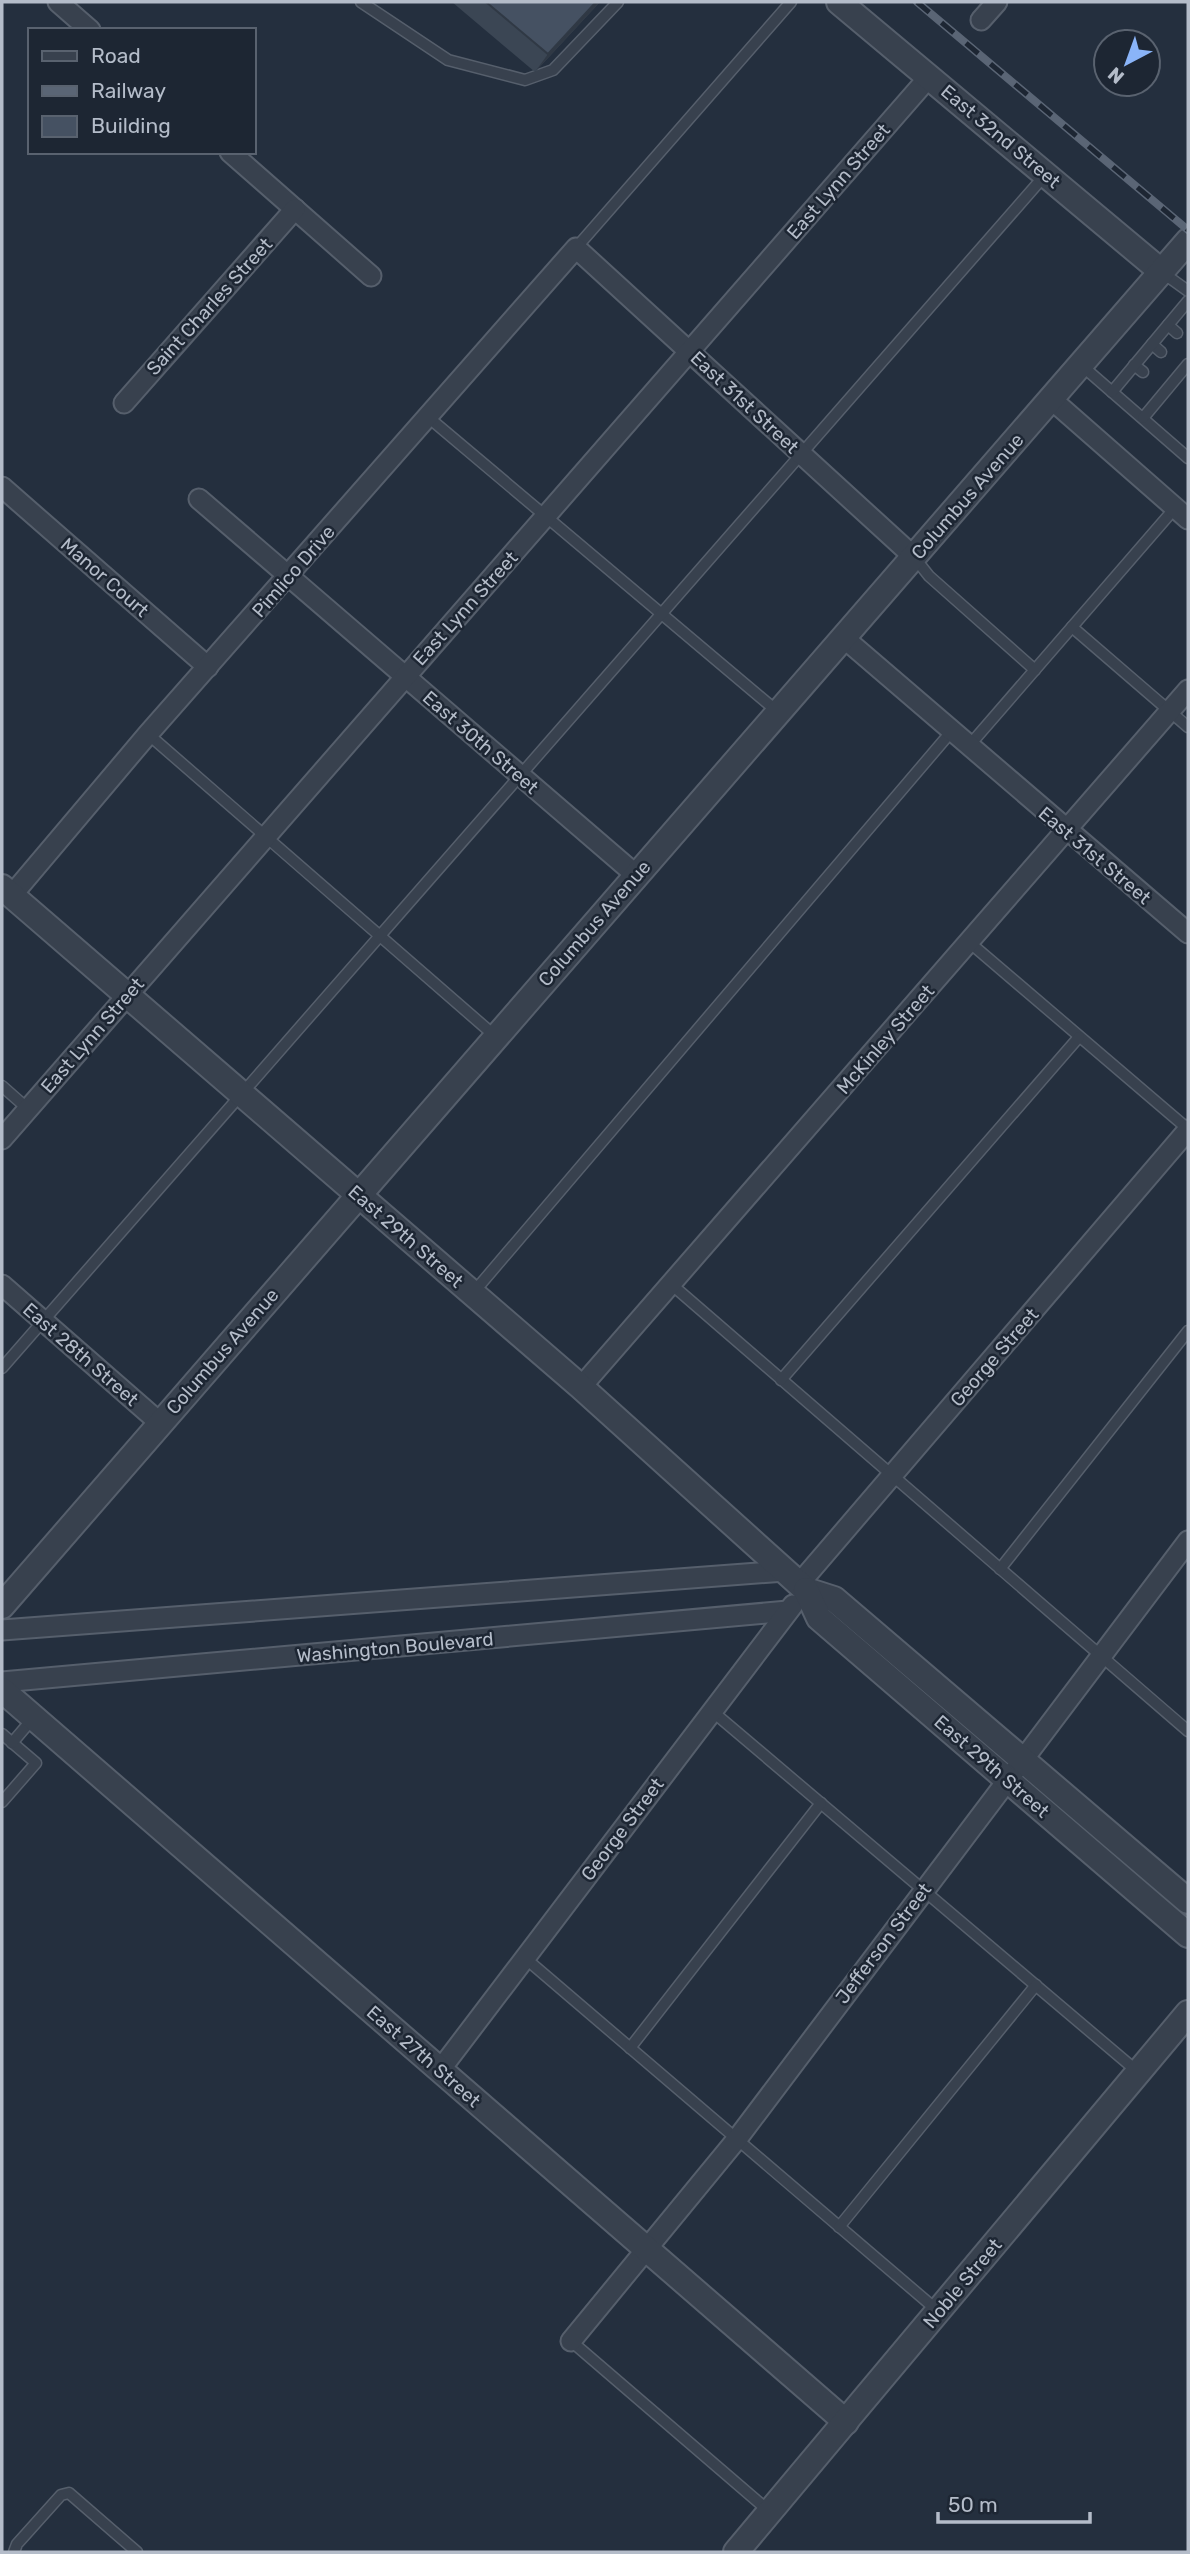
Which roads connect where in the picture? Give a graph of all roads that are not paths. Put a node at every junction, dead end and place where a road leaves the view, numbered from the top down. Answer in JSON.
{"nodes":[{"id":1,"x":58,"y":2,"type":"edge"},
{"id":2,"x":361,"y":2,"type":"edge"},
{"id":3,"x":618,"y":2,"type":"edge"},
{"id":4,"x":791,"y":2,"type":"edge"},
{"id":5,"x":839,"y":2,"type":"edge"},
{"id":6,"x":998,"y":2,"type":"edge"},
{"id":7,"x":981,"y":20,"type":"dead end"},
{"id":8,"x":88,"y":28,"type":"edge"},
{"id":9,"x":929,"y":77,"type":"junction"},
{"id":10,"x":232,"y":154,"type":"edge"},
{"id":11,"x":1046,"y":173,"type":"junction"},
{"id":12,"x":295,"y":209,"type":"junction"},
{"id":13,"x":1188,"y":241,"type":"edge"},
{"id":14,"x":576,"y":248,"type":"junction"},
{"id":15,"x":1162,"y":272,"type":"junction"},
{"id":16,"x":371,"y":276,"type":"dead end"},
{"id":17,"x":1188,"y":291,"type":"edge"},
{"id":18,"x":1188,"y":301,"type":"edge"},
{"id":19,"x":1168,"y":325,"type":"junction"},
{"id":20,"x":1177,"y":333,"type":"dead end"},
{"id":21,"x":1152,"y":344,"type":"junction"},
{"id":22,"x":689,"y":351,"type":"junction"},
{"id":23,"x":1161,"y":352,"type":"dead end"},
{"id":24,"x":1079,"y":363,"type":"junction"},
{"id":25,"x":1182,"y":366,"type":"edge"},
{"id":26,"x":1155,"y":383,"type":"dead end"},
{"id":27,"x":1112,"y":392,"type":"junction"},
{"id":28,"x":1165,"y":392,"type":"junction"},
{"id":29,"x":1050,"y":398,"type":"junction"},
{"id":30,"x":124,"y":403,"type":"dead end"},
{"id":31,"x":428,"y":417,"type":"junction"},
{"id":32,"x":1143,"y":418,"type":"junction"},
{"id":33,"x":801,"y":454,"type":"junction"},
{"id":34,"x":1188,"y":458,"type":"edge"},
{"id":35,"x":2,"y":487,"type":"edge"},
{"id":36,"x":199,"y":499,"type":"dead end"},
{"id":37,"x":1182,"y":514,"type":"edge"},
{"id":38,"x":546,"y":516,"type":"junction"},
{"id":39,"x":914,"y":557,"type":"junction"},
{"id":40,"x":289,"y":576,"type":"junction"},
{"id":41,"x":660,"y":615,"type":"junction"},
{"id":42,"x":1072,"y":627,"type":"junction"},
{"id":43,"x":844,"y":638,"type":"junction"},
{"id":44,"x":208,"y":667,"type":"junction"},
{"id":45,"x":1035,"y":670,"type":"junction"},
{"id":46,"x":404,"y":676,"type":"junction"},
{"id":47,"x":1188,"y":690,"type":"edge"},
{"id":48,"x":1170,"y":711,"type":"junction"},
{"id":49,"x":779,"y":713,"type":"junction"},
{"id":50,"x":1188,"y":727,"type":"edge"},
{"id":51,"x":951,"y":732,"type":"junction"},
{"id":52,"x":148,"y":734,"type":"junction"},
{"id":53,"x":968,"y":747,"type":"junction"},
{"id":54,"x":521,"y":776,"type":"junction"},
{"id":55,"x":1066,"y":830,"type":"junction"},
{"id":56,"x":264,"y":836,"type":"junction"},
{"id":57,"x":636,"y":875,"type":"junction"},
{"id":58,"x":7,"y":891,"type":"edge"},
{"id":59,"x":1188,"y":933,"type":"edge"},
{"id":60,"x":379,"y":936,"type":"junction"},
{"id":61,"x":969,"y":942,"type":"junction"},
{"id":62,"x":127,"y":994,"type":"junction"},
{"id":63,"x":495,"y":1037,"type":"junction"},
{"id":64,"x":1079,"y":1037,"type":"junction"},
{"id":65,"x":2,"y":1086,"type":"edge"},
{"id":66,"x":240,"y":1093,"type":"junction"},
{"id":67,"x":28,"y":1109,"type":"junction"},
{"id":68,"x":1188,"y":1130,"type":"edge"},
{"id":69,"x":2,"y":1139,"type":"edge"},
{"id":70,"x":357,"y":1195,"type":"junction"},
{"id":71,"x":671,"y":1284,"type":"junction"},
{"id":72,"x":2,"y":1285,"type":"edge"},
{"id":73,"x":472,"y":1293,"type":"junction"},
{"id":74,"x":43,"y":1321,"type":"junction"},
{"id":75,"x":1188,"y":1331,"type":"edge"},
{"id":76,"x":2,"y":1368,"type":"edge"},
{"id":77,"x":781,"y":1380,"type":"junction"},
{"id":78,"x":581,"y":1387,"type":"junction"},
{"id":79,"x":160,"y":1423,"type":"junction"},
{"id":80,"x":891,"y":1477,"type":"junction"},
{"id":81,"x":1188,"y":1541,"type":"edge"},
{"id":82,"x":1000,"y":1569,"type":"junction"},
{"id":83,"x":797,"y":1582,"type":"junction"},
{"id":84,"x":2,"y":1606,"type":"edge"},
{"id":85,"x":788,"y":1611,"type":"junction"},
{"id":86,"x":2,"y":1630,"type":"edge"},
{"id":87,"x":1102,"y":1655,"type":"junction"},
{"id":88,"x":2,"y":1682,"type":"edge"},
{"id":89,"x":2,"y":1690,"type":"edge"},
{"id":90,"x":712,"y":1711,"type":"junction"},
{"id":91,"x":34,"y":1717,"type":"junction"},
{"id":92,"x":1188,"y":1731,"type":"edge"},
{"id":93,"x":2,"y":1734,"type":"edge"},
{"id":94,"x":12,"y":1743,"type":"junction"},
{"id":95,"x":1015,"y":1770,"type":"junction"},
{"id":96,"x":2,"y":1802,"type":"edge"},
{"id":97,"x":821,"y":1803,"type":"junction"},
{"id":98,"x":923,"y":1889,"type":"junction"},
{"id":99,"x":1188,"y":1901,"type":"edge"},
{"id":100,"x":1188,"y":1935,"type":"edge"},
{"id":101,"x":525,"y":1958,"type":"junction"},
{"id":102,"x":1036,"y":1985,"type":"junction"},
{"id":103,"x":1188,"y":2013,"type":"edge"},
{"id":104,"x":630,"y":2048,"type":"junction"},
{"id":105,"x":440,"y":2070,"type":"junction"},
{"id":106,"x":1138,"y":2073,"type":"junction"},
{"id":107,"x":737,"y":2139,"type":"junction"},
{"id":108,"x":839,"y":2227,"type":"junction"},
{"id":109,"x":647,"y":2249,"type":"junction"},
{"id":110,"x":938,"y":2312,"type":"junction"},
{"id":111,"x":571,"y":2341,"type":"joint"},
{"id":112,"x":846,"y":2422,"type":"junction"},
{"id":113,"x":770,"y":2512,"type":"junction"},
{"id":114,"x":14,"y":2552,"type":"edge"},
{"id":115,"x":137,"y":2552,"type":"edge"},
{"id":116,"x":736,"y":2552,"type":"edge"}],
"edges":[{"from":1,"to":8,"type":"street"},
{"from":2,"to":3,"type":"lane"},
{"from":4,"to":14,"type":"lane"},
{"from":5,"to":9,"type":"street","name":"East 32nd Street"},
{"from":6,"to":7,"type":"street"},
{"from":9,"to":11,"type":"street","name":"East 32nd Street"},
{"from":9,"to":22,"type":"street","name":"East Lynn Street"},
{"from":10,"to":12,"type":"street"},
{"from":11,"to":15,"type":"street","name":"East 32nd Street"},
{"from":11,"to":33,"type":"lane"},
{"from":12,"to":16,"type":"street"},
{"from":12,"to":30,"type":"street","name":"Saint Charles Street"},
{"from":13,"to":15,"type":"street","name":"Columbus Avenue"},
{"from":14,"to":22,"type":"street","name":"East 31st Street"},
{"from":14,"to":31,"type":"street","name":"Pimlico Drive"},
{"from":15,"to":17,"type":"lane"},
{"from":15,"to":24,"type":"street","name":"Columbus Avenue"},
{"from":18,"to":19,"type":"lane"},
{"from":19,"to":20,"type":"lane"},
{"from":19,"to":21,"type":"lane"},
{"from":21,"to":23,"type":"lane"},
{"from":21,"to":27,"type":"lane"},
{"from":22,"to":33,"type":"street","name":"East 31st Street"},
{"from":22,"to":38,"type":"street","name":"East Lynn Street"},
{"from":24,"to":27,"type":"lane"},
{"from":24,"to":29,"type":"street","name":"Columbus Avenue"},
{"from":25,"to":28,"type":"lane"},
{"from":26,"to":28,"type":"lane"},
{"from":27,"to":32,"type":"lane"},
{"from":28,"to":32,"type":"lane"},
{"from":29,"to":37,"type":"street"},
{"from":29,"to":39,"type":"street","name":"Columbus Avenue"},
{"from":31,"to":38,"type":"lane"},
{"from":31,"to":40,"type":"street","name":"Pimlico Drive"},
{"from":32,"to":34,"type":"lane"},
{"from":33,"to":39,"type":"street","name":"East 31st Street"},
{"from":33,"to":41,"type":"lane"},
{"from":35,"to":44,"type":"street","name":"Manor Court"},
{"from":36,"to":40,"type":"street","name":"East 30th Street"},
{"from":37,"to":42,"type":"lane"},
{"from":38,"to":41,"type":"lane"},
{"from":38,"to":46,"type":"street","name":"East Lynn Street"},
{"from":39,"to":43,"type":"street","name":"Columbus Avenue"},
{"from":39,"to":45,"type":"lane"},
{"from":40,"to":44,"type":"street","name":"Pimlico Drive"},
{"from":40,"to":46,"type":"street","name":"East 30th Street"},
{"from":41,"to":49,"type":"lane"},
{"from":41,"to":54,"type":"lane"},
{"from":42,"to":45,"type":"lane"},
{"from":42,"to":48,"type":"lane"},
{"from":43,"to":49,"type":"street","name":"Columbus Avenue"},
{"from":43,"to":51,"type":"street","name":"East 31st Street"},
{"from":44,"to":52,"type":"street","name":"Pimlico Drive"},
{"from":45,"to":53,"type":"lane"},
{"from":46,"to":54,"type":"street","name":"East 30th Street"},
{"from":46,"to":56,"type":"street","name":"East Lynn Street"},
{"from":47,"to":48,"type":"street","name":"McKinley Street"},
{"from":48,"to":50,"type":"lane"},
{"from":48,"to":55,"type":"street","name":"McKinley Street"},
{"from":49,"to":57,"type":"street","name":"Columbus Avenue"},
{"from":51,"to":53,"type":"street","name":"East 31st Street"},
{"from":51,"to":73,"type":"lane"},
{"from":52,"to":56,"type":"lane"},
{"from":52,"to":58,"type":"street","name":"Pimlico Drive"},
{"from":53,"to":55,"type":"street","name":"East 31st Street"},
{"from":54,"to":57,"type":"street","name":"East 30th Street"},
{"from":54,"to":60,"type":"lane"},
{"from":55,"to":59,"type":"street","name":"East 31st Street"},
{"from":55,"to":61,"type":"street","name":"McKinley Street"},
{"from":56,"to":60,"type":"lane"},
{"from":56,"to":62,"type":"street","name":"East Lynn Street"},
{"from":57,"to":63,"type":"street","name":"Columbus Avenue"},
{"from":58,"to":62,"type":"street","name":"East 29th Street"},
{"from":60,"to":63,"type":"lane"},
{"from":60,"to":66,"type":"lane"},
{"from":61,"to":64,"type":"lane"},
{"from":61,"to":71,"type":"street","name":"McKinley Street"},
{"from":62,"to":66,"type":"street","name":"East 29th Street"},
{"from":62,"to":67,"type":"street","name":"East Lynn Street"},
{"from":63,"to":70,"type":"street","name":"Columbus Avenue"},
{"from":64,"to":68,"type":"lane"},
{"from":64,"to":77,"type":"lane"},
{"from":65,"to":67,"type":"lane"},
{"from":66,"to":70,"type":"street","name":"East 29th Street"},
{"from":66,"to":74,"type":"lane"},
{"from":67,"to":69,"type":"street","name":"East Lynn Street"},
{"from":68,"to":80,"type":"street","name":"George Street"},
{"from":70,"to":73,"type":"street","name":"East 29th Street"},
{"from":70,"to":79,"type":"street","name":"Columbus Avenue"},
{"from":71,"to":77,"type":"lane"},
{"from":71,"to":78,"type":"street","name":"McKinley Street"},
{"from":72,"to":74,"type":"street","name":"East 28th Street"},
{"from":73,"to":78,"type":"street","name":"East 29th Street"},
{"from":74,"to":76,"type":"lane"},
{"from":74,"to":79,"type":"street","name":"East 28th Street"},
{"from":75,"to":82,"type":"lane"},
{"from":77,"to":80,"type":"lane"},
{"from":78,"to":83,"type":"street","name":"East 29th Street"},
{"from":79,"to":84,"type":"street","name":"Columbus Avenue"},
{"from":80,"to":82,"type":"lane"},
{"from":80,"to":83,"type":"street","name":"George Street"},
{"from":81,"to":87,"type":"street","name":"Jefferson Street"},
{"from":82,"to":87,"type":"lane"},
{"from":83,"to":85,"type":"street","name":"George Street"},
{"from":83,"to":86,"type":"street"},
{"from":83,"to":95,"type":"street","name":"East 29th Street"},
{"from":85,"to":88,"type":"street","name":"Washington Boulevard"},
{"from":85,"to":90,"type":"street","name":"George Street"},
{"from":87,"to":92,"type":"lane"},
{"from":87,"to":95,"type":"street","name":"Jefferson Street"},
{"from":89,"to":91,"type":"street","name":"East 27th Street"},
{"from":90,"to":97,"type":"lane"},
{"from":90,"to":101,"type":"street","name":"George Street"},
{"from":91,"to":94,"type":"lane"},
{"from":91,"to":105,"type":"street","name":"East 27th Street"},
{"from":93,"to":94,"type":"lane"},
{"from":94,"to":96,"type":"lane"},
{"from":95,"to":98,"type":"street","name":"Jefferson Street"},
{"from":95,"to":99,"type":"street","name":"East 29th Street"},
{"from":95,"to":100,"type":"street","name":"East 29th Street"},
{"from":97,"to":98,"type":"lane"},
{"from":97,"to":104,"type":"lane"},
{"from":98,"to":102,"type":"lane"},
{"from":98,"to":107,"type":"street","name":"Jefferson Street"},
{"from":101,"to":104,"type":"lane"},
{"from":101,"to":105,"type":"street","name":"George Street"},
{"from":102,"to":106,"type":"lane"},
{"from":102,"to":108,"type":"lane"},
{"from":103,"to":106,"type":"street","name":"Noble Street"},
{"from":104,"to":107,"type":"lane"},
{"from":105,"to":109,"type":"street","name":"East 27th Street"},
{"from":106,"to":110,"type":"street","name":"Noble Street"},
{"from":107,"to":108,"type":"lane"},
{"from":107,"to":109,"type":"street","name":"Jefferson Street"},
{"from":108,"to":110,"type":"lane"},
{"from":109,"to":111,"type":"street","name":"Jefferson Street"},
{"from":109,"to":112,"type":"street","name":"East 27th Street"},
{"from":110,"to":112,"type":"street","name":"Noble Street"},
{"from":111,"to":113,"type":"lane"},
{"from":112,"to":113,"type":"street","name":"Noble Street"},
{"from":113,"to":116,"type":"street","name":"Noble Street"},
{"from":114,"to":115,"type":"lane"}]}
